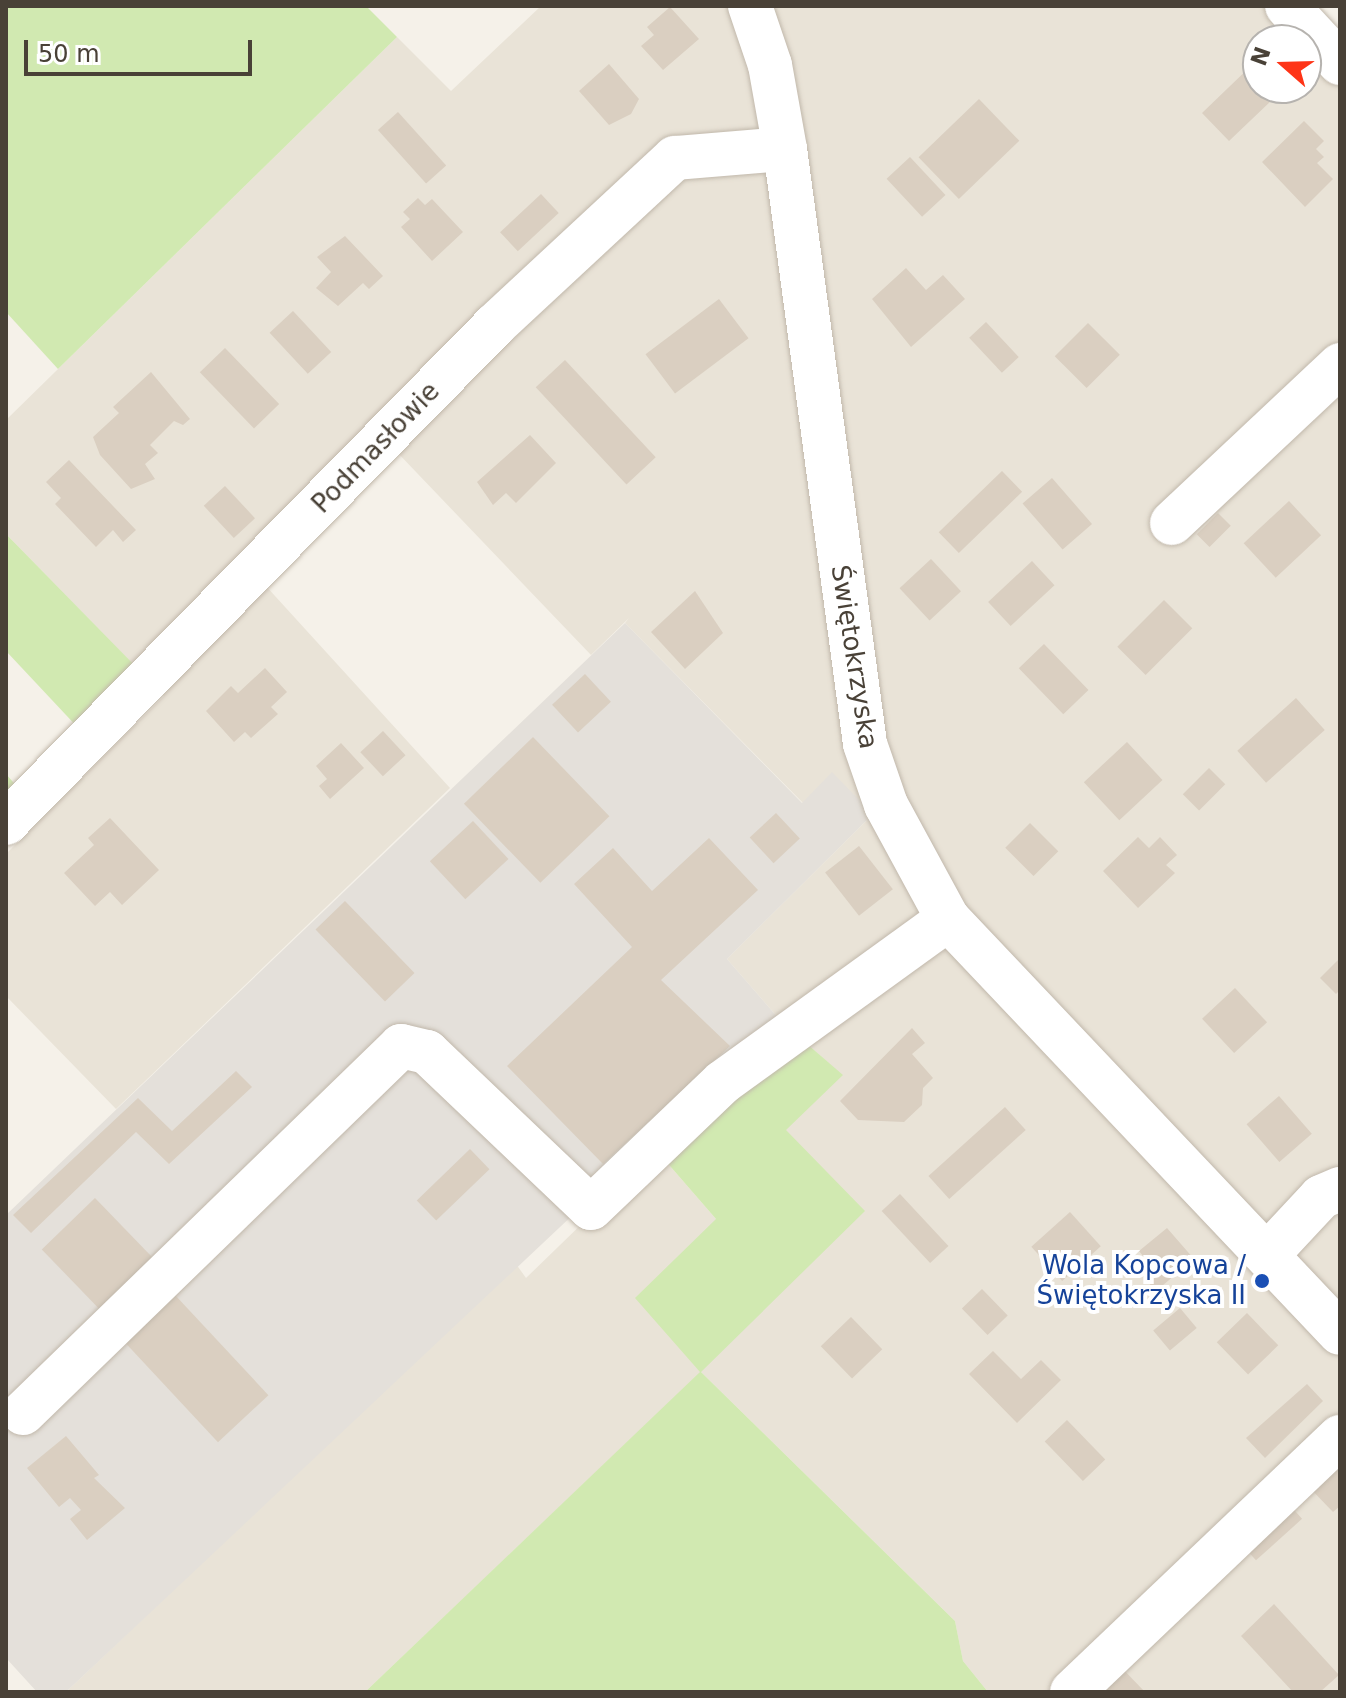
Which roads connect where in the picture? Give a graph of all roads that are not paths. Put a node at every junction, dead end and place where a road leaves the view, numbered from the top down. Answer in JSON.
{"nodes":[{"id":1,"x":750,"y":6,"type":"edge"},
{"id":2,"x":1287,"y":6,"type":"edge"},
{"id":3,"x":1340,"y":63,"type":"edge"},
{"id":4,"x":785,"y":149,"type":"junction"},
{"id":5,"x":1340,"y":365,"type":"edge"},
{"id":6,"x":1172,"y":523,"type":"dead end"},
{"id":7,"x":6,"y":823,"type":"edge"},
{"id":8,"x":948,"y":919,"type":"junction"},
{"id":9,"x":1340,"y":1189,"type":"edge"},
{"id":10,"x":1267,"y":1255,"type":"junction"},
{"id":11,"x":1340,"y":1333,"type":"edge"},
{"id":12,"x":23,"y":1413,"type":"dead end"},
{"id":13,"x":1340,"y":1437,"type":"edge"},
{"id":14,"x":1072,"y":1692,"type":"edge"}],
"edges":[{"from":1,"to":4,"type":"street","name":"Świętokrzyska"},
{"from":2,"to":3,"type":"street"},
{"from":4,"to":7,"type":"street","name":"Podmasłowie"},
{"from":4,"to":8,"type":"street","name":"Świętokrzyska"},
{"from":5,"to":6,"type":"street"},
{"from":8,"to":10,"type":"street","name":"Świętokrzyska"},
{"from":8,"to":12,"type":"street"},
{"from":9,"to":10,"type":"street"},
{"from":10,"to":11,"type":"street","name":"Świętokrzyska"},
{"from":13,"to":14,"type":"street"}]}
